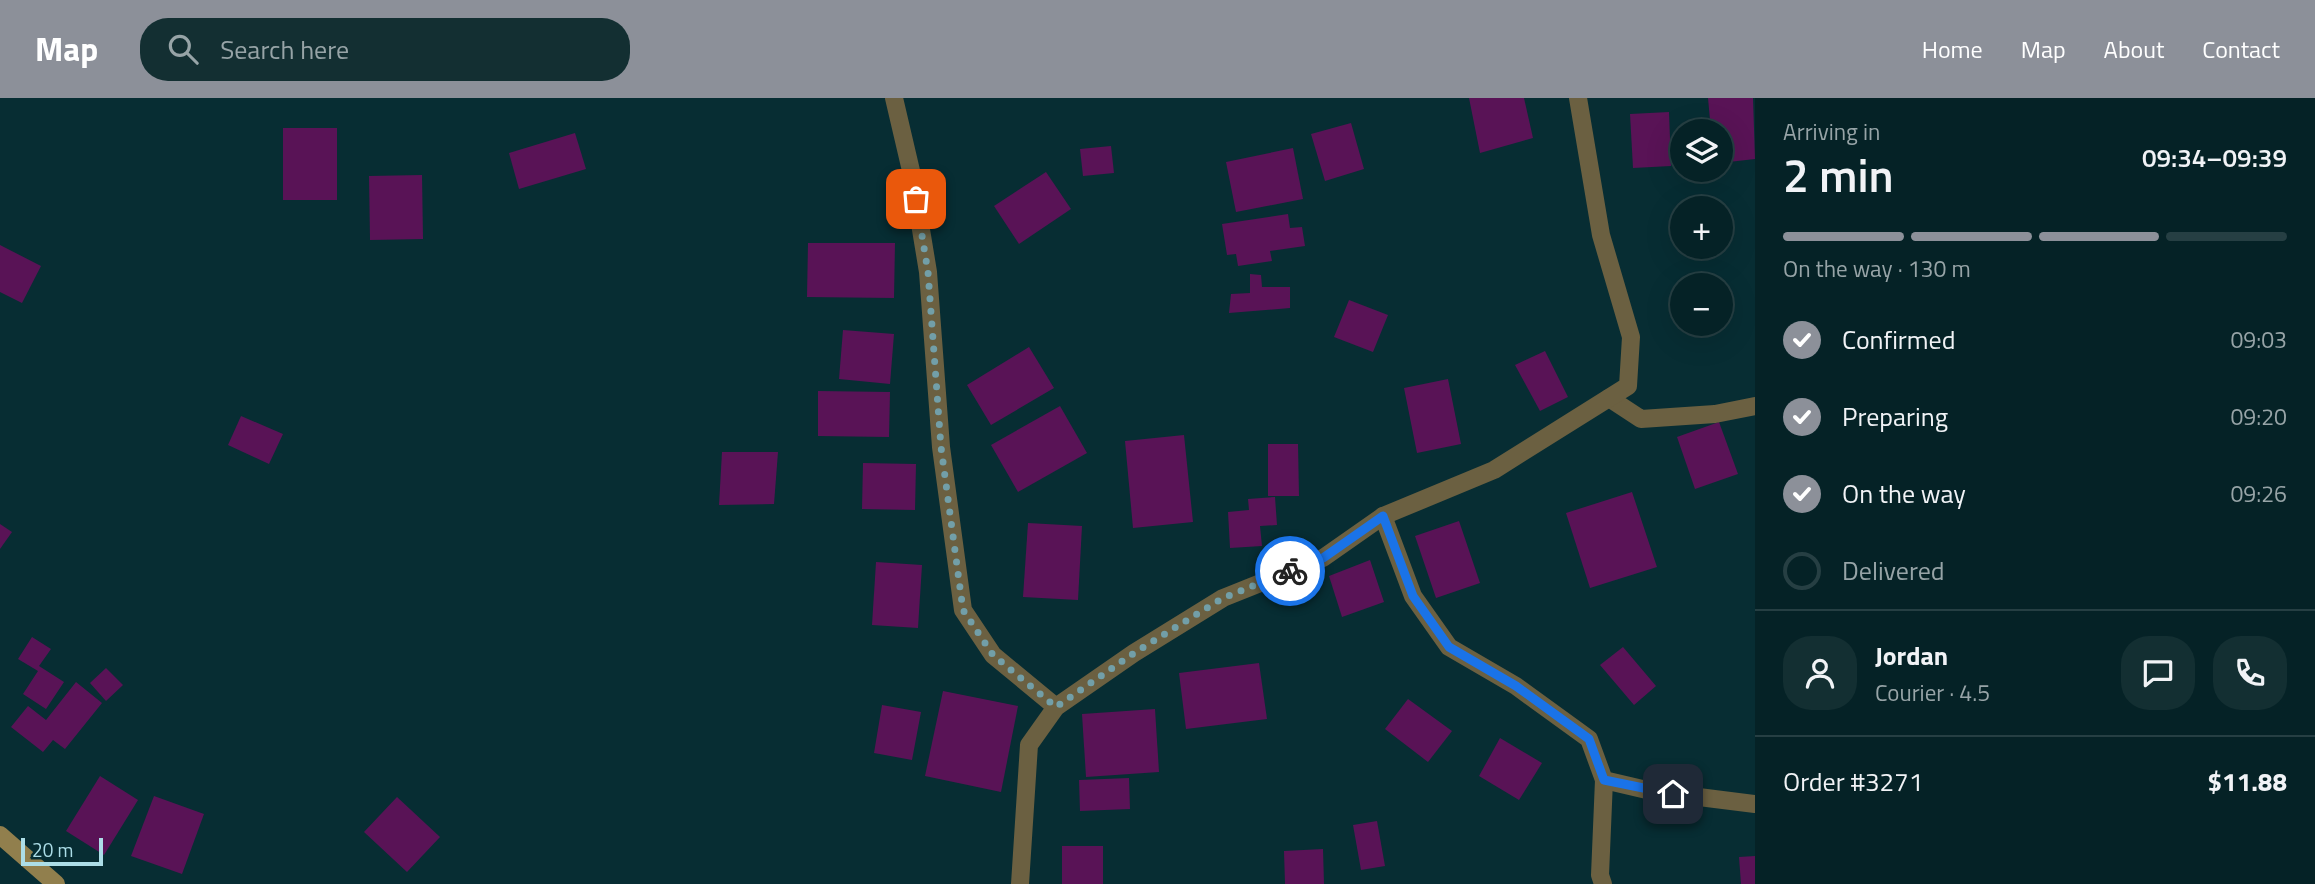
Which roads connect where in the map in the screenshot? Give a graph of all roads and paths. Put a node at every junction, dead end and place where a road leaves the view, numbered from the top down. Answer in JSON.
{"nodes":[{"id":1,"x":894,"y":98,"type":"edge"},
{"id":2,"x":1578,"y":98,"type":"edge"},
{"id":3,"x":1609,"y":398,"type":"junction"},
{"id":4,"x":1755,"y":406,"type":"edge"},
{"id":5,"x":1383,"y":516,"type":"junction"},
{"id":6,"x":1056,"y":707,"type":"junction"},
{"id":7,"x":1604,"y":780,"type":"junction"},
{"id":8,"x":1755,"y":804,"type":"edge"},
{"id":9,"x":0,"y":835,"type":"edge"},
{"id":10,"x":56,"y":884,"type":"edge"},
{"id":11,"x":1020,"y":884,"type":"edge"},
{"id":12,"x":1603,"y":884,"type":"edge"}],
"edges":[{"from":1,"to":6,"type":"street"},
{"from":2,"to":3,"type":"street"},
{"from":3,"to":4,"type":"street"},
{"from":3,"to":5,"type":"street"},
{"from":5,"to":6,"type":"street"},
{"from":5,"to":7,"type":"street"},
{"from":6,"to":11,"type":"street"},
{"from":7,"to":8,"type":"street"},
{"from":7,"to":12,"type":"street"},
{"from":9,"to":10,"type":"main road"}]}
